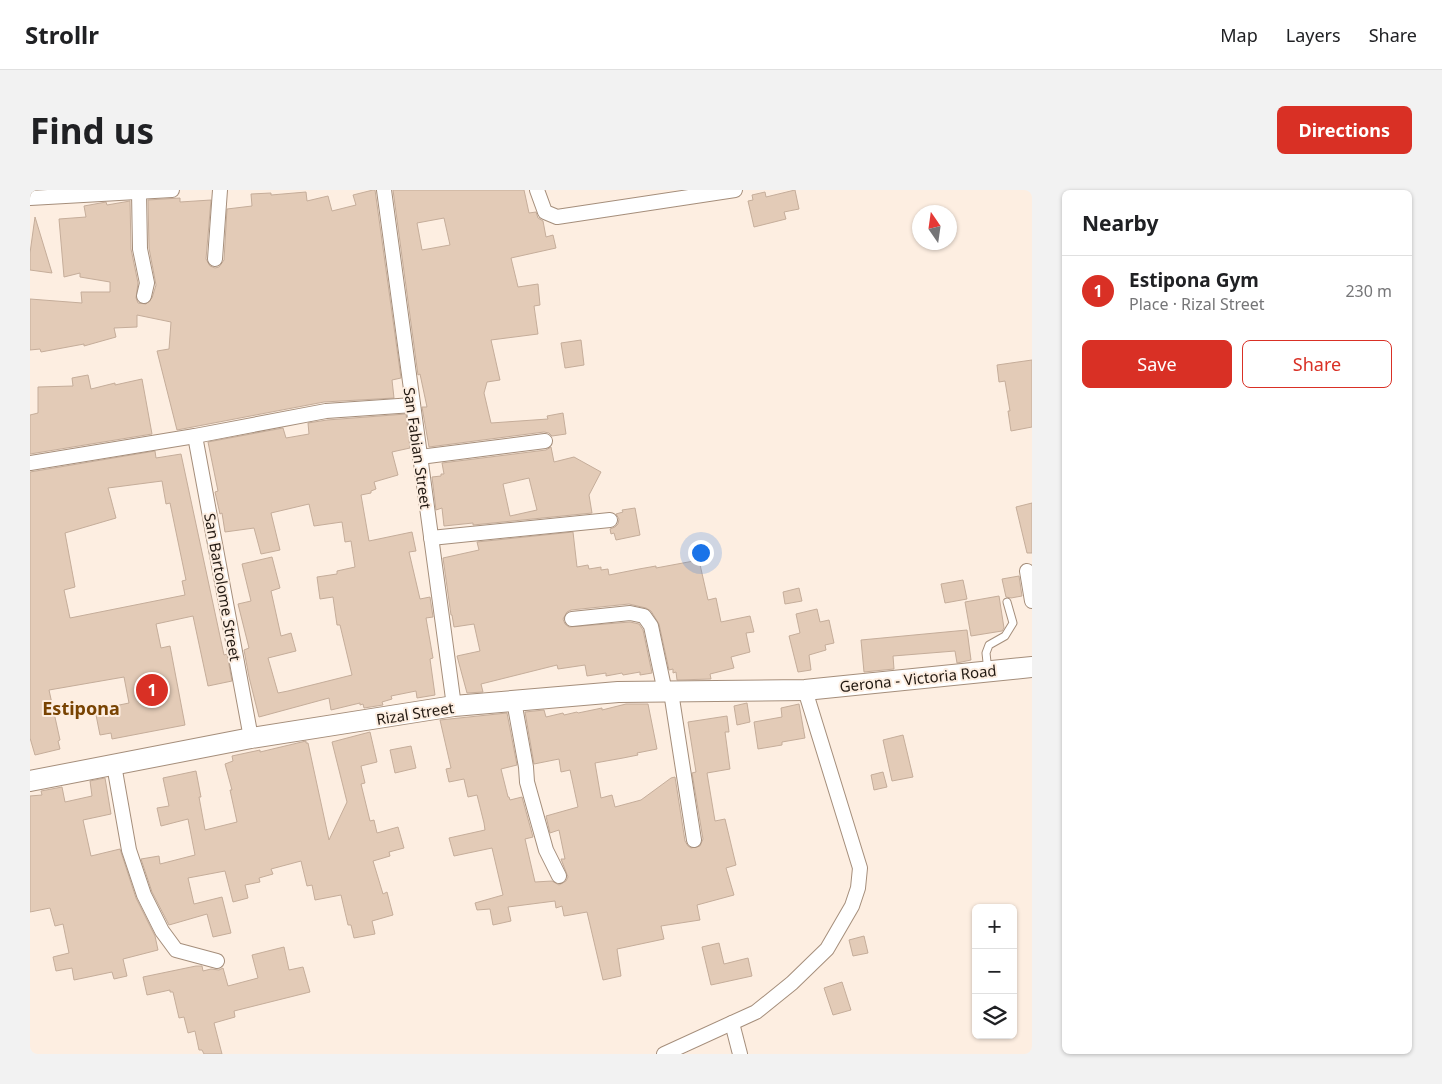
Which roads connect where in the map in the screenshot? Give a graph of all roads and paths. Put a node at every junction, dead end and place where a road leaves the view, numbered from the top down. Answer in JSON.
{"nodes":[{"id":1,"x":172,"y":190,"type":"edge"},
{"id":2,"x":220,"y":190,"type":"edge"},
{"id":3,"x":384,"y":190,"type":"edge"},
{"id":4,"x":537,"y":190,"type":"edge"},
{"id":5,"x":735,"y":190,"type":"edge"},
{"id":6,"x":139,"y":192,"type":"junction"},
{"id":7,"x":30,"y":198,"type":"edge"},
{"id":8,"x":215,"y":259,"type":"dead end"},
{"id":9,"x":144,"y":296,"type":"dead end"},
{"id":10,"x":413,"y":405,"type":"junction"},
{"id":11,"x":195,"y":436,"type":"junction"},
{"id":12,"x":545,"y":441,"type":"dead end"},
{"id":13,"x":420,"y":457,"type":"junction"},
{"id":14,"x":30,"y":463,"type":"edge"},
{"id":15,"x":610,"y":520,"type":"dead end"},
{"id":16,"x":430,"y":538,"type":"junction"},
{"id":17,"x":1027,"y":571,"type":"dead end"},
{"id":18,"x":1032,"y":601,"type":"edge"},
{"id":19,"x":1007,"y":602,"type":"dead end"},
{"id":20,"x":572,"y":618,"type":"dead end"},
{"id":21,"x":1032,"y":667,"type":"edge"},
{"id":22,"x":988,"y":671,"type":"junction"},
{"id":23,"x":805,"y":690,"type":"junction"},
{"id":24,"x":668,"y":692,"type":"junction"},
{"id":25,"x":514,"y":701,"type":"junction"},
{"id":26,"x":454,"y":706,"type":"junction"},
{"id":27,"x":251,"y":738,"type":"junction"},
{"id":28,"x":114,"y":764,"type":"junction"},
{"id":29,"x":30,"y":781,"type":"edge"},
{"id":30,"x":694,"y":840,"type":"dead end"},
{"id":31,"x":559,"y":876,"type":"dead end"},
{"id":32,"x":217,"y":961,"type":"dead end"},
{"id":33,"x":732,"y":1023,"type":"junction"},
{"id":34,"x":664,"y":1054,"type":"edge"},
{"id":35,"x":740,"y":1054,"type":"edge"}],
"edges":[{"from":1,"to":6,"type":"street"},
{"from":2,"to":8,"type":"street"},
{"from":3,"to":10,"type":"street","name":"San Fabian Street"},
{"from":4,"to":5,"type":"street"},
{"from":6,"to":7,"type":"street"},
{"from":6,"to":9,"type":"street"},
{"from":10,"to":11,"type":"street"},
{"from":10,"to":13,"type":"street","name":"San Fabian Street"},
{"from":11,"to":14,"type":"street"},
{"from":11,"to":27,"type":"street","name":"San Bartolome Street"},
{"from":12,"to":13,"type":"street"},
{"from":13,"to":16,"type":"street","name":"San Fabian Street"},
{"from":15,"to":16,"type":"street"},
{"from":16,"to":26,"type":"street","name":"San Fabian Street"},
{"from":17,"to":18,"type":"street"},
{"from":19,"to":22,"type":"lane"},
{"from":20,"to":24,"type":"street"},
{"from":21,"to":22,"type":"main road","name":"Gerona - Victoria Road"},
{"from":22,"to":23,"type":"main road","name":"Gerona - Victoria Road"},
{"from":23,"to":24,"type":"main road","name":"Rizal Street"},
{"from":23,"to":33,"type":"street"},
{"from":24,"to":25,"type":"main road","name":"Rizal Street"},
{"from":24,"to":30,"type":"street"},
{"from":25,"to":26,"type":"main road","name":"Rizal Street"},
{"from":25,"to":31,"type":"street"},
{"from":26,"to":27,"type":"main road","name":"Rizal Street"},
{"from":27,"to":28,"type":"main road","name":"Rizal Street"},
{"from":28,"to":29,"type":"main road","name":"Rizal Street"},
{"from":28,"to":32,"type":"street"},
{"from":33,"to":34,"type":"street"},
{"from":33,"to":35,"type":"street"}]}
